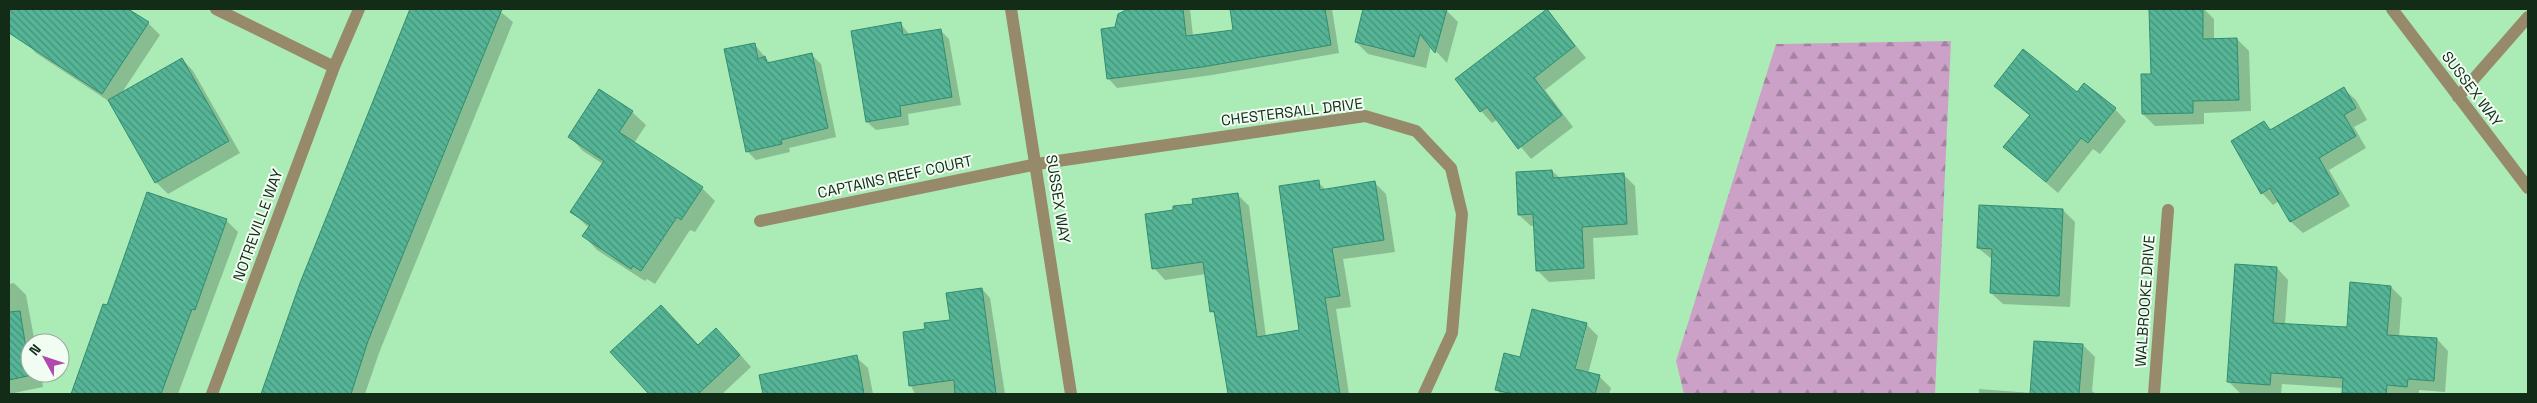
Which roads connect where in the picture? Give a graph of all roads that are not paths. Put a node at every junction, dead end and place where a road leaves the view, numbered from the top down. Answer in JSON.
{"nodes":[{"id":1,"x":216,"y":9,"type":"edge"},
{"id":2,"x":359,"y":9,"type":"edge"},
{"id":3,"x":1011,"y":9,"type":"edge"},
{"id":4,"x":2392,"y":9,"type":"edge"},
{"id":5,"x":2528,"y":18,"type":"edge"},
{"id":6,"x":334,"y":67,"type":"junction"},
{"id":7,"x":2458,"y":97,"type":"junction"},
{"id":8,"x":1037,"y":164,"type":"junction"},
{"id":9,"x":2528,"y":188,"type":"edge"},
{"id":10,"x":2168,"y":210,"type":"dead end"},
{"id":11,"x":760,"y":221,"type":"dead end"},
{"id":12,"x":212,"y":394,"type":"edge"},
{"id":13,"x":1071,"y":394,"type":"edge"},
{"id":14,"x":1424,"y":394,"type":"edge"},
{"id":15,"x":2154,"y":394,"type":"edge"}],
"edges":[{"from":1,"to":6,"type":"street"},
{"from":2,"to":6,"type":"street","name":"NOTREVILLE WAY"},
{"from":3,"to":8,"type":"street","name":"SUSSEX WAY"},
{"from":4,"to":7,"type":"street","name":"SUSSEX WAY"},
{"from":5,"to":7,"type":"street"},
{"from":6,"to":12,"type":"street","name":"NOTREVILLE WAY"},
{"from":7,"to":9,"type":"street","name":"SUSSEX WAY"},
{"from":8,"to":11,"type":"street","name":"CAPTAINS REEF COURT"},
{"from":8,"to":13,"type":"street","name":"SUSSEX WAY"},
{"from":8,"to":14,"type":"street","name":"CHESTERSALL DRIVE"},
{"from":10,"to":15,"type":"street","name":"WALBROOKE DRIVE"}]}
